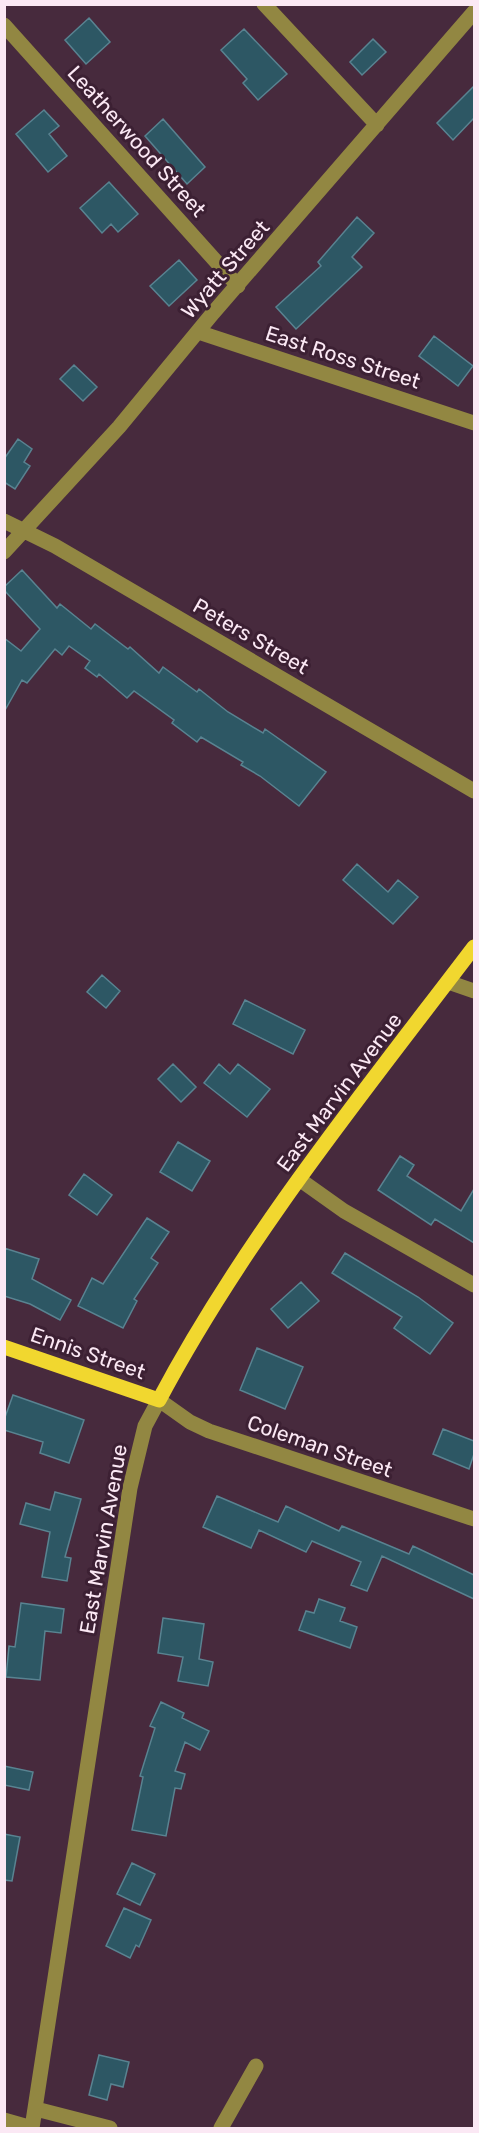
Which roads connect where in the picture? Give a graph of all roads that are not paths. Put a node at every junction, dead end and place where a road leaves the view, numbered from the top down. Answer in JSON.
{"nodes":[{"id":1,"x":264,"y":4,"type":"edge"},
{"id":2,"x":474,"y":12,"type":"edge"},
{"id":3,"x":4,"y":25,"type":"edge"},
{"id":4,"x":377,"y":125,"type":"junction"},
{"id":5,"x":238,"y":286,"type":"junction"},
{"id":6,"x":198,"y":332,"type":"junction"},
{"id":7,"x":474,"y":423,"type":"edge"},
{"id":8,"x":4,"y":521,"type":"edge"},
{"id":9,"x":23,"y":530,"type":"junction"},
{"id":10,"x":4,"y":552,"type":"edge"},
{"id":11,"x":474,"y":791,"type":"edge"},
{"id":12,"x":474,"y":947,"type":"edge"},
{"id":13,"x":448,"y":982,"type":"junction"},
{"id":14,"x":474,"y":991,"type":"edge"},
{"id":15,"x":299,"y":1179,"type":"junction"},
{"id":16,"x":474,"y":1285,"type":"edge"},
{"id":17,"x":4,"y":1347,"type":"edge"},
{"id":18,"x":159,"y":1400,"type":"junction"},
{"id":19,"x":474,"y":1519,"type":"edge"},
{"id":20,"x":256,"y":2066,"type":"dead end"},
{"id":21,"x":36,"y":2109,"type":"junction"},
{"id":22,"x":4,"y":2120,"type":"edge"},
{"id":23,"x":32,"y":2128,"type":"edge"},
{"id":24,"x":110,"y":2128,"type":"edge"},
{"id":25,"x":221,"y":2128,"type":"edge"}],
"edges":[{"from":1,"to":4,"type":"street"},
{"from":2,"to":4,"type":"street","name":"Wyatt Street"},
{"from":3,"to":5,"type":"street","name":"Leatherwood Street"},
{"from":4,"to":5,"type":"street","name":"Wyatt Street"},
{"from":5,"to":6,"type":"street","name":"Wyatt Street"},
{"from":6,"to":7,"type":"street","name":"East Ross Street"},
{"from":6,"to":9,"type":"street","name":"Wyatt Street"},
{"from":8,"to":9,"type":"street","name":"Peters Street"},
{"from":9,"to":10,"type":"street","name":"Wyatt Street"},
{"from":9,"to":11,"type":"street","name":"Peters Street"},
{"from":12,"to":13,"type":"main road","name":"East Marvin Avenue"},
{"from":13,"to":14,"type":"street"},
{"from":13,"to":15,"type":"main road","name":"East Marvin Avenue"},
{"from":15,"to":16,"type":"street"},
{"from":15,"to":18,"type":"main road","name":"East Marvin Avenue"},
{"from":17,"to":18,"type":"main road","name":"Ennis Street"},
{"from":18,"to":19,"type":"street","name":"Coleman Street"},
{"from":18,"to":21,"type":"street","name":"East Marvin Avenue"},
{"from":20,"to":25,"type":"street"},
{"from":21,"to":23,"type":"street","name":"East Marvin Avenue"},
{"from":21,"to":24,"type":"street"},
{"from":22,"to":23,"type":"street"}]}
